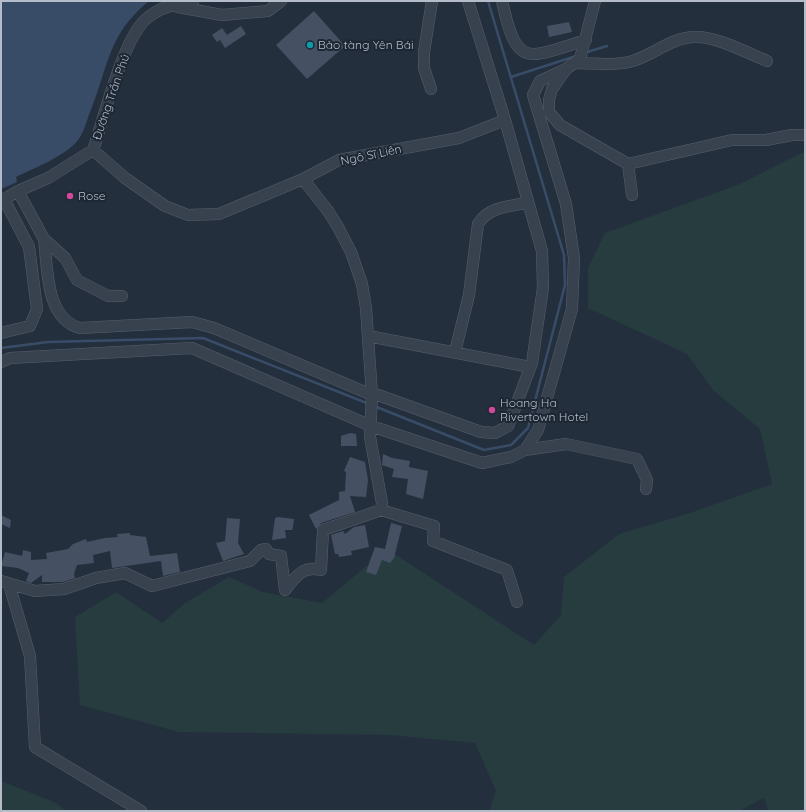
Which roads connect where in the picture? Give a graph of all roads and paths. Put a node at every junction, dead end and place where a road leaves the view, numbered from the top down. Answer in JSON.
{"nodes":[{"id":1,"x":193,"y":1,"type":"edge"},
{"id":2,"x":281,"y":1,"type":"edge"},
{"id":3,"x":432,"y":1,"type":"edge"},
{"id":4,"x":468,"y":1,"type":"edge"},
{"id":5,"x":502,"y":1,"type":"edge"},
{"id":6,"x":595,"y":1,"type":"edge"},
{"id":7,"x":168,"y":5,"type":"junction"},
{"id":8,"x":585,"y":42,"type":"junction"},
{"id":9,"x":578,"y":61,"type":"junction"},
{"id":10,"x":767,"y":61,"type":"dead end"},
{"id":11,"x":566,"y":69,"type":"junction"},
{"id":12,"x":431,"y":90,"type":"dead end"},
{"id":13,"x":505,"y":120,"type":"junction"},
{"id":14,"x":805,"y":135,"type":"edge"},
{"id":15,"x":93,"y":150,"type":"junction"},
{"id":16,"x":628,"y":164,"type":"junction"},
{"id":17,"x":303,"y":179,"type":"junction"},
{"id":18,"x":18,"y":191,"type":"junction"},
{"id":19,"x":632,"y":195,"type":"dead end"},
{"id":20,"x":3,"y":200,"type":"edge"},
{"id":21,"x":528,"y":203,"type":"junction"},
{"id":22,"x":44,"y":239,"type":"junction"},
{"id":23,"x":122,"y":296,"type":"dead end"},
{"id":24,"x":1,"y":333,"type":"edge"},
{"id":25,"x":368,"y":336,"type":"junction"},
{"id":26,"x":455,"y":352,"type":"junction"},
{"id":27,"x":1,"y":362,"type":"edge"},
{"id":28,"x":530,"y":367,"type":"junction"},
{"id":29,"x":372,"y":397,"type":"junction"},
{"id":30,"x":371,"y":423,"type":"junction"},
{"id":31,"x":525,"y":450,"type":"junction"},
{"id":32,"x":646,"y":490,"type":"dead end"},
{"id":33,"x":381,"y":510,"type":"junction"},
{"id":34,"x":5,"y":583,"type":"edge"},
{"id":35,"x":517,"y":602,"type":"dead end"},
{"id":36,"x":141,"y":811,"type":"edge"}],
"edges":[{"from":1,"to":7,"type":"street","name":"Đường Trần Phú"},
{"from":2,"to":7,"type":"street"},
{"from":3,"to":12,"type":"street"},
{"from":4,"to":13,"type":"street"},
{"from":5,"to":8,"type":"street"},
{"from":6,"to":8,"type":"street"},
{"from":7,"to":15,"type":"street","name":"Đường Trần Phú"},
{"from":8,"to":9,"type":"street"},
{"from":9,"to":10,"type":"street"},
{"from":9,"to":11,"type":"street"},
{"from":11,"to":16,"type":"street"},
{"from":11,"to":31,"type":"street"},
{"from":13,"to":17,"type":"street","name":"Ngô Sĩ Liên"},
{"from":13,"to":21,"type":"street"},
{"from":14,"to":16,"type":"street"},
{"from":15,"to":17,"type":"street","name":"Ngô Sĩ Liên"},
{"from":15,"to":18,"type":"street","name":"Đường Trần Phú"},
{"from":16,"to":19,"type":"street"},
{"from":17,"to":25,"type":"street"},
{"from":18,"to":20,"type":"street","name":"Đường Trần Phú"},
{"from":18,"to":22,"type":"street"},
{"from":20,"to":24,"type":"street"},
{"from":21,"to":26,"type":"street"},
{"from":21,"to":28,"type":"street"},
{"from":22,"to":23,"type":"street"},
{"from":22,"to":29,"type":"street"},
{"from":25,"to":26,"type":"street"},
{"from":25,"to":29,"type":"street"},
{"from":26,"to":28,"type":"street"},
{"from":27,"to":30,"type":"street"},
{"from":28,"to":29,"type":"street"},
{"from":29,"to":30,"type":"street"},
{"from":30,"to":31,"type":"street"},
{"from":30,"to":33,"type":"street"},
{"from":31,"to":32,"type":"street"},
{"from":33,"to":34,"type":"street"},
{"from":33,"to":35,"type":"street"},
{"from":34,"to":36,"type":"street"}]}
